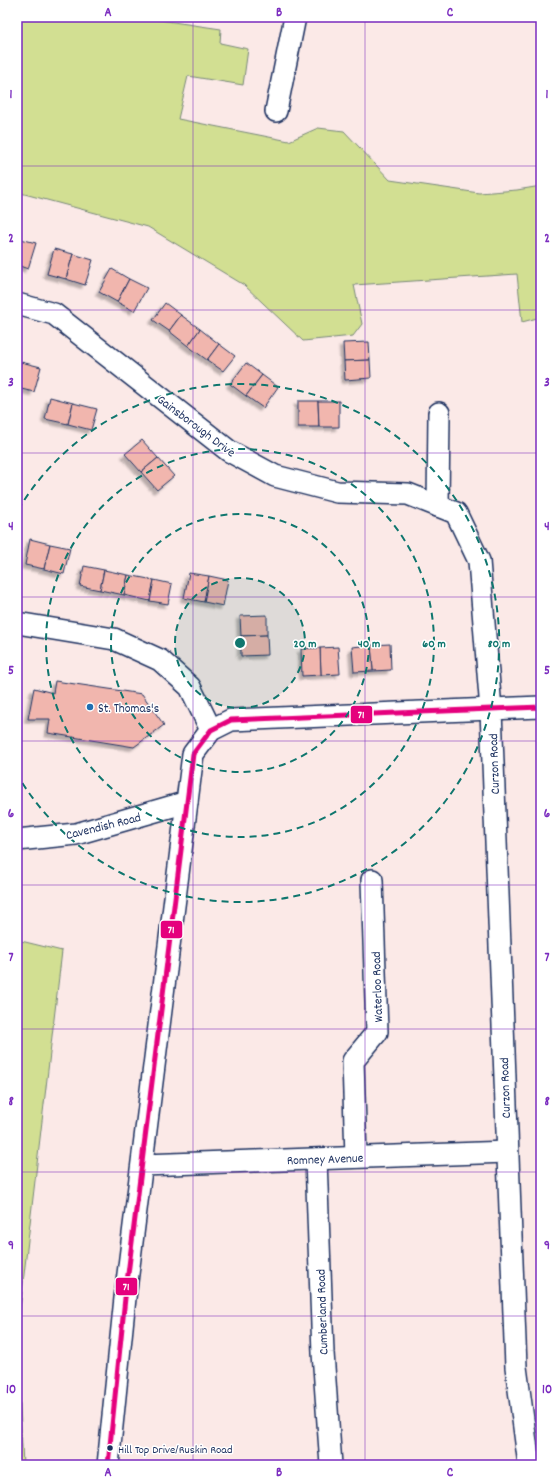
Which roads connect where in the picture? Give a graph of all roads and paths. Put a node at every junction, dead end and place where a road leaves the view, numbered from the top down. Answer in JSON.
{"nodes":[{"id":1,"x":295,"y":17,"type":"edge"},
{"id":2,"x":276,"y":111,"type":"dead end"},
{"id":3,"x":17,"y":304,"type":"edge"},
{"id":4,"x":439,"y":413,"type":"dead end"},
{"id":5,"x":438,"y":506,"type":"junction"},
{"id":6,"x":17,"y":624,"type":"edge"},
{"id":7,"x":541,"y":707,"type":"edge"},
{"id":8,"x":491,"y":710,"type":"junction"},
{"id":9,"x":211,"y":730,"type":"junction"},
{"id":10,"x":187,"y":802,"type":"junction"},
{"id":11,"x":17,"y":840,"type":"edge"},
{"id":12,"x":372,"y":880,"type":"dead end"},
{"id":13,"x":507,"y":1152,"type":"junction"},
{"id":14,"x":356,"y":1157,"type":"junction"},
{"id":15,"x":316,"y":1159,"type":"junction"},
{"id":16,"x":143,"y":1165,"type":"junction"},
{"id":17,"x":108,"y":1465,"type":"edge"},
{"id":18,"x":331,"y":1465,"type":"edge"},
{"id":19,"x":529,"y":1465,"type":"edge"}],
"edges":[{"from":1,"to":2,"type":"street"},
{"from":3,"to":5,"type":"street","name":"Gainsborough Drive"},
{"from":4,"to":5,"type":"street"},
{"from":5,"to":8,"type":"street","name":"Gainsborough Drive"},
{"from":6,"to":9,"type":"street"},
{"from":7,"to":8,"type":"street"},
{"from":8,"to":9,"type":"street"},
{"from":8,"to":13,"type":"street","name":"Curzon Road"},
{"from":9,"to":10,"type":"street"},
{"from":10,"to":11,"type":"street","name":"Cavendish Road"},
{"from":10,"to":16,"type":"street"},
{"from":12,"to":14,"type":"street","name":"Waterloo Road"},
{"from":13,"to":14,"type":"street","name":"Romney Avenue"},
{"from":13,"to":19,"type":"street","name":"Curzon Road"},
{"from":14,"to":15,"type":"street","name":"Romney Avenue"},
{"from":15,"to":16,"type":"street","name":"Romney Avenue"},
{"from":15,"to":18,"type":"street","name":"Cumberland Road"},
{"from":16,"to":17,"type":"street"}]}
